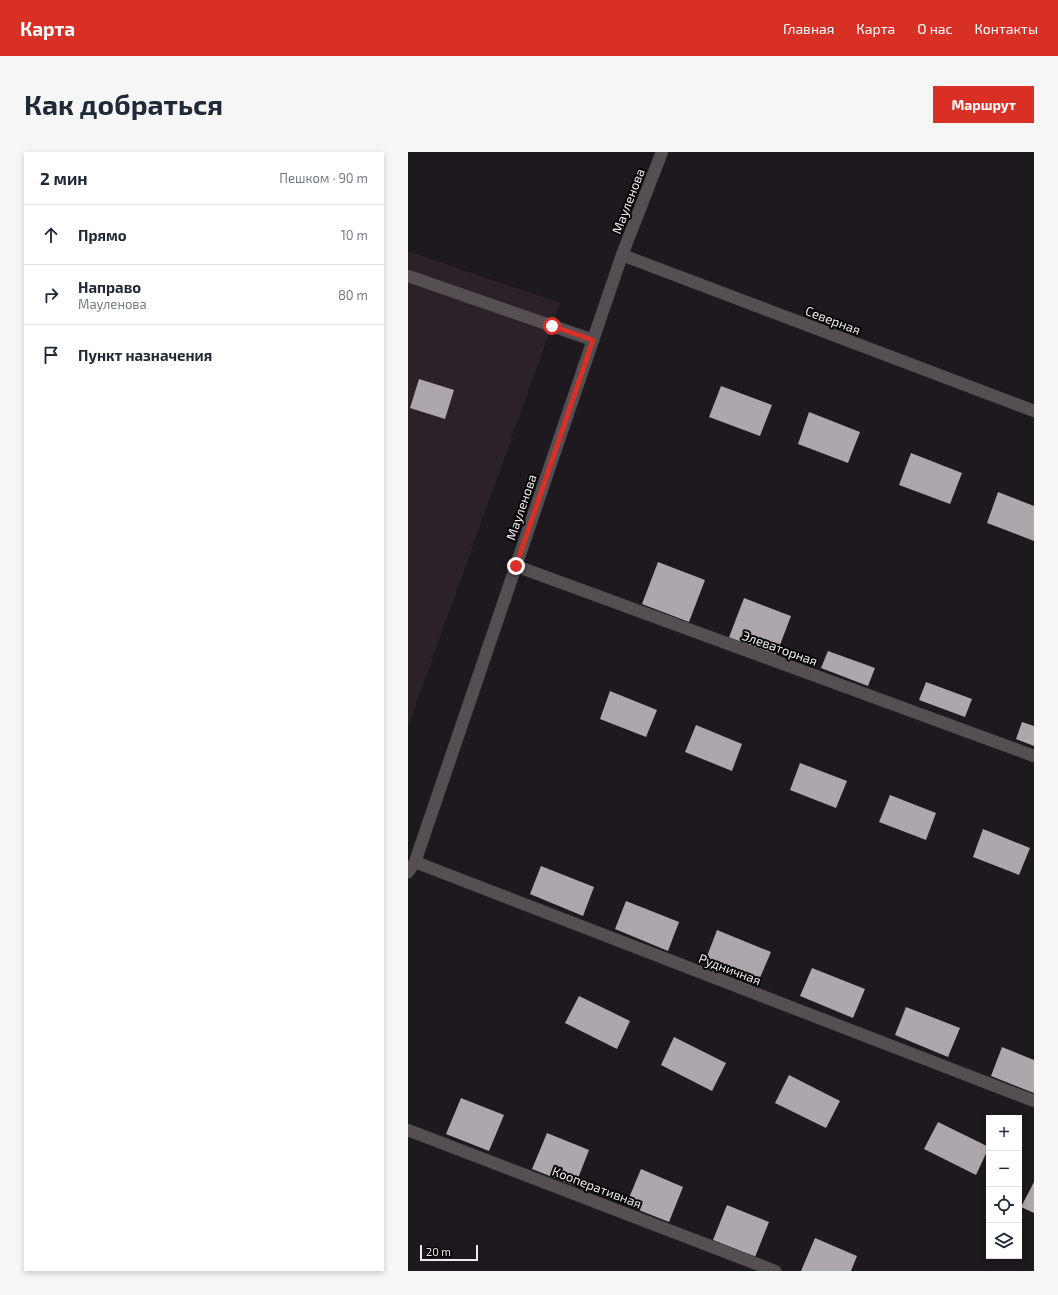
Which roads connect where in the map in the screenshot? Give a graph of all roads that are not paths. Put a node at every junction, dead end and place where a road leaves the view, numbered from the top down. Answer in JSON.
{"nodes":[{"id":1,"x":662,"y":152,"type":"edge"},
{"id":2,"x":622,"y":255,"type":"junction"},
{"id":3,"x":408,"y":276,"type":"edge"},
{"id":4,"x":593,"y":340,"type":"junction"},
{"id":5,"x":1034,"y":411,"type":"edge"},
{"id":6,"x":516,"y":566,"type":"junction"},
{"id":7,"x":1034,"y":756,"type":"edge"},
{"id":8,"x":412,"y":867,"type":"edge"},
{"id":9,"x":1034,"y":1101,"type":"edge"},
{"id":10,"x":408,"y":1130,"type":"edge"},
{"id":11,"x":775,"y":1271,"type":"edge"}],
"edges":[{"from":1,"to":2,"type":"street","name":"Мауленова"},
{"from":2,"to":4,"type":"street","name":"Мауленова"},
{"from":2,"to":5,"type":"street","name":"Северная"},
{"from":3,"to":4,"type":"street"},
{"from":4,"to":6,"type":"street","name":"Мауленова"},
{"from":6,"to":7,"type":"street","name":"Элеваторная"},
{"from":6,"to":8,"type":"street","name":"Мауленова"},
{"from":8,"to":9,"type":"street","name":"Рудничная"},
{"from":10,"to":11,"type":"street","name":"Кооперативная"}]}
